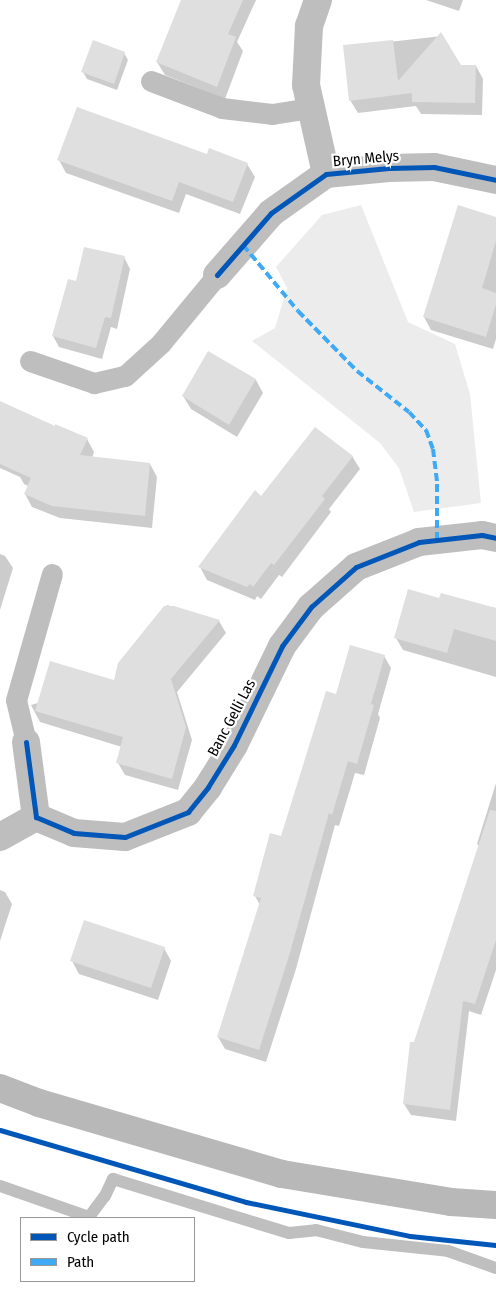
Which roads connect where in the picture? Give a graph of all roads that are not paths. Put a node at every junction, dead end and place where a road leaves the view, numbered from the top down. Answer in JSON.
{"nodes":[{"id":1,"x":318,"y":0,"type":"edge"},
{"id":2,"x":151,"y":81,"type":"dead end"},
{"id":3,"x":311,"y":108,"type":"junction"},
{"id":4,"x":326,"y":174,"type":"junction"},
{"id":5,"x":496,"y":180,"type":"edge"},
{"id":6,"x":217,"y":275,"type":"joint"},
{"id":7,"x":30,"y":361,"type":"dead end"},
{"id":8,"x":496,"y":538,"type":"edge"},
{"id":9,"x":52,"y":574,"type":"dead end"},
{"id":10,"x":26,"y":742,"type":"joint"},
{"id":11,"x":36,"y":817,"type":"junction"},
{"id":12,"x":0,"y":837,"type":"edge"},
{"id":13,"x":0,"y":1088,"type":"edge"},
{"id":14,"x":0,"y":1098,"type":"edge"},
{"id":15,"x":39,"y":1103,"type":"junction"},
{"id":16,"x":496,"y":1205,"type":"edge"}],
"edges":[{"from":1,"to":3,"type":"street"},
{"from":2,"to":3,"type":"lane"},
{"from":3,"to":4,"type":"street"},
{"from":4,"to":5,"type":"street","name":"Bryn Melys"},
{"from":4,"to":6,"type":"street","name":"Bryn Melys"},
{"from":6,"to":7,"type":"lane","name":"Bryn Melys"},
{"from":8,"to":11,"type":"street","name":"Banc Gelli Las"},
{"from":9,"to":10,"type":"lane"},
{"from":10,"to":11,"type":"street"},
{"from":11,"to":12,"type":"street"},
{"from":13,"to":15,"type":"main road"},
{"from":14,"to":15,"type":"main road"},
{"from":15,"to":16,"type":"main road"}]}
